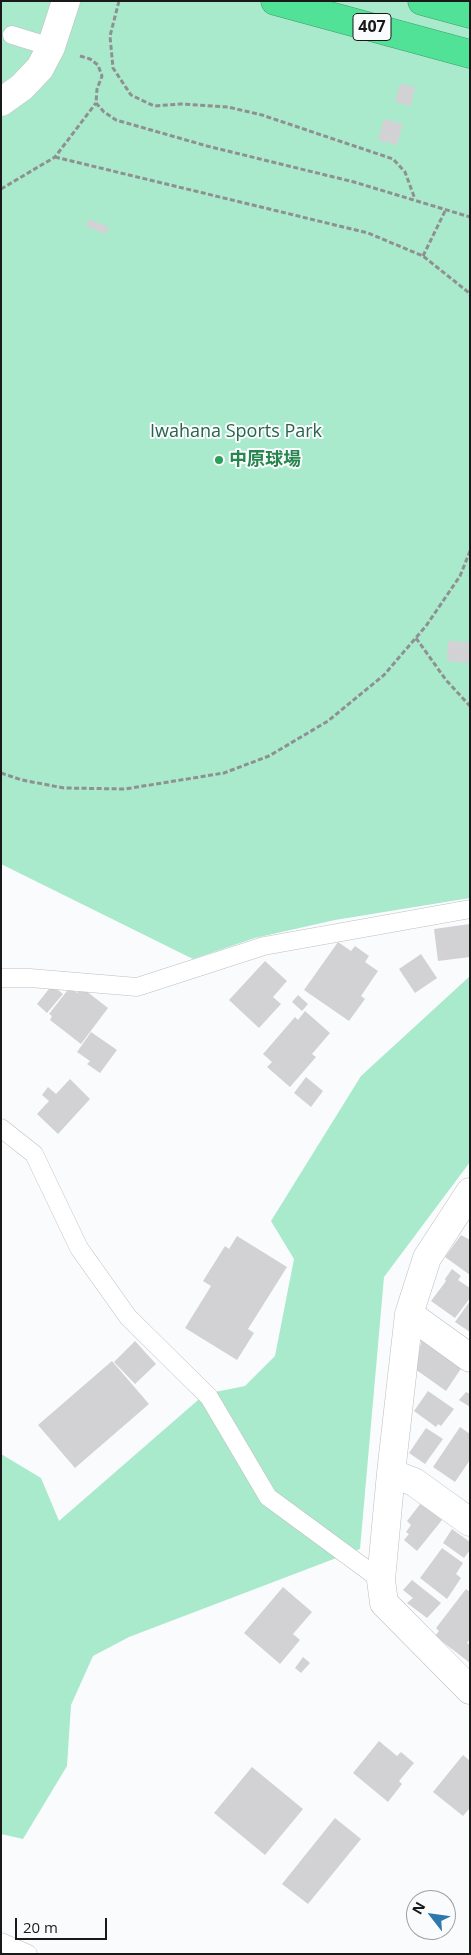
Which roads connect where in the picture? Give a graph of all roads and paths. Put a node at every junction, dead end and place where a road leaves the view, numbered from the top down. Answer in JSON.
{"nodes":[{"id":1,"x":66,"y":1,"type":"edge"},
{"id":2,"x":119,"y":1,"type":"edge"},
{"id":3,"x":275,"y":1,"type":"edge"},
{"id":4,"x":422,"y":1,"type":"edge"},
{"id":5,"x":470,"y":14,"type":"edge"},
{"id":6,"x":12,"y":35,"type":"dead end"},
{"id":7,"x":51,"y":47,"type":"junction"},
{"id":8,"x":470,"y":54,"type":"edge"},
{"id":9,"x":1,"y":102,"type":"edge"},
{"id":10,"x":96,"y":103,"type":"junction"},
{"id":11,"x":55,"y":157,"type":"junction"},
{"id":12,"x":1,"y":189,"type":"edge"},
{"id":13,"x":415,"y":200,"type":"junction"},
{"id":14,"x":446,"y":209,"type":"junction"},
{"id":15,"x":470,"y":217,"type":"edge"},
{"id":16,"x":423,"y":256,"type":"junction"},
{"id":17,"x":470,"y":295,"type":"edge"},
{"id":18,"x":470,"y":552,"type":"edge"},
{"id":19,"x":416,"y":638,"type":"junction"},
{"id":20,"x":470,"y":706,"type":"edge"},
{"id":21,"x":1,"y":773,"type":"edge"},
{"id":22,"x":470,"y":909,"type":"edge"},
{"id":23,"x":1,"y":978,"type":"edge"},
{"id":24,"x":1,"y":1128,"type":"edge"},
{"id":25,"x":470,"y":1192,"type":"edge"},
{"id":26,"x":409,"y":1314,"type":"junction"},
{"id":27,"x":470,"y":1358,"type":"edge"},
{"id":28,"x":391,"y":1473,"type":"junction"},
{"id":29,"x":470,"y":1522,"type":"edge"},
{"id":30,"x":380,"y":1580,"type":"junction"},
{"id":31,"x":470,"y":1690,"type":"edge"},
{"id":32,"x":1,"y":1942,"type":"edge"},
{"id":33,"x":28,"y":1954,"type":"edge"}],
"edges":[{"from":1,"to":7,"type":"street"},
{"from":2,"to":13,"type":"path"},
{"from":3,"to":8,"type":"highway","number":"407"},
{"from":4,"to":5,"type":"highway"},
{"from":6,"to":7,"type":"lane"},
{"from":7,"to":9,"type":"street"},
{"from":7,"to":10,"type":"path"},
{"from":10,"to":11,"type":"path"},
{"from":10,"to":13,"type":"path"},
{"from":11,"to":12,"type":"path"},
{"from":11,"to":16,"type":"path"},
{"from":13,"to":14,"type":"path"},
{"from":14,"to":15,"type":"path"},
{"from":14,"to":16,"type":"path"},
{"from":16,"to":17,"type":"path"},
{"from":18,"to":19,"type":"path"},
{"from":19,"to":20,"type":"path"},
{"from":19,"to":21,"type":"path"},
{"from":22,"to":23,"type":"lane"},
{"from":24,"to":30,"type":"lane"},
{"from":25,"to":26,"type":"street"},
{"from":26,"to":27,"type":"street"},
{"from":26,"to":28,"type":"street"},
{"from":28,"to":29,"type":"street"},
{"from":28,"to":30,"type":"street"},
{"from":30,"to":31,"type":"street"},
{"from":32,"to":33,"type":"lane"}]}
